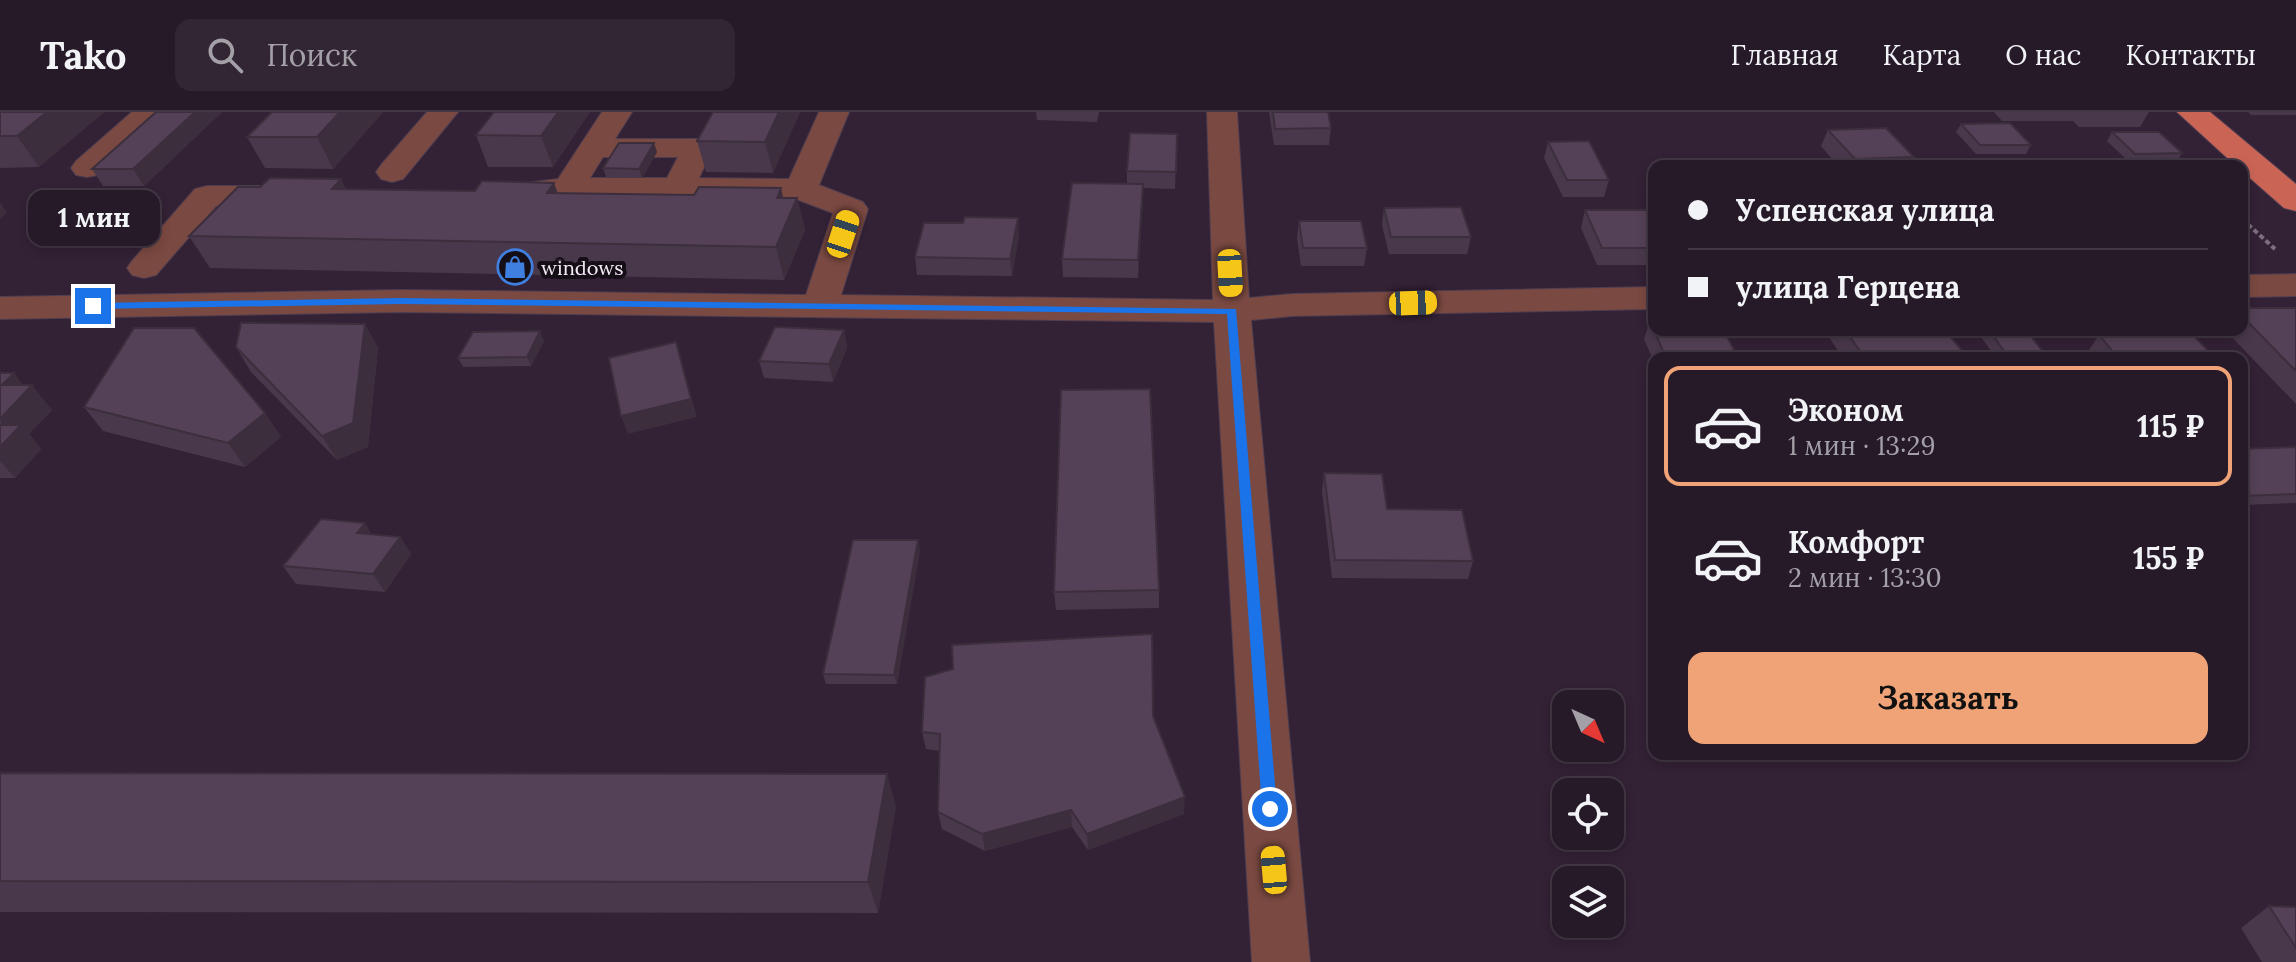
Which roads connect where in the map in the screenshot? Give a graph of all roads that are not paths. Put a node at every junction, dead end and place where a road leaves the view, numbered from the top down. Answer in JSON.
{"nodes":[{"id":1,"x":150,"y":112,"type":"edge"},
{"id":2,"x":443,"y":112,"type":"edge"},
{"id":3,"x":617,"y":112,"type":"edge"},
{"id":4,"x":834,"y":112,"type":"edge"},
{"id":5,"x":1222,"y":112,"type":"edge"},
{"id":6,"x":2192,"y":112,"type":"edge"},
{"id":7,"x":594,"y":148,"type":"junction"},
{"id":8,"x":87,"y":168,"type":"dead end"},
{"id":9,"x":568,"y":187,"type":"junction"},
{"id":10,"x":391,"y":188,"type":"edge"},
{"id":11,"x":678,"y":188,"type":"junction"},
{"id":12,"x":801,"y":189,"type":"junction"},
{"id":13,"x":472,"y":195,"type":"edge"},
{"id":14,"x":325,"y":196,"type":"edge"},
{"id":15,"x":2296,"y":201,"type":"edge"},
{"id":16,"x":144,"y":268,"type":"dead end"},
{"id":17,"x":2291,"y":272,"type":"edge"},
{"id":18,"x":2248,"y":284,"type":"edge"},
{"id":19,"x":1648,"y":298,"type":"edge"},
{"id":20,"x":820,"y":306,"type":"junction"},
{"id":21,"x":0,"y":308,"type":"edge"},
{"id":22,"x":1232,"y":311,"type":"junction"},
{"id":23,"x":1281,"y":962,"type":"edge"}],
"edges":[{"from":1,"to":8,"type":"street"},
{"from":2,"to":10,"type":"street"},
{"from":3,"to":7,"type":"street"},
{"from":4,"to":12,"type":"street"},
{"from":5,"to":22,"type":"street"},
{"from":6,"to":15,"type":"main road"},
{"from":7,"to":9,"type":"street"},
{"from":7,"to":11,"type":"street"},
{"from":9,"to":11,"type":"street"},
{"from":9,"to":13,"type":"street"},
{"from":11,"to":12,"type":"street"},
{"from":12,"to":20,"type":"street"},
{"from":14,"to":16,"type":"street"},
{"from":17,"to":18,"type":"street"},
{"from":19,"to":22,"type":"street"},
{"from":20,"to":21,"type":"street"},
{"from":20,"to":22,"type":"street"},
{"from":22,"to":23,"type":"street"}]}
